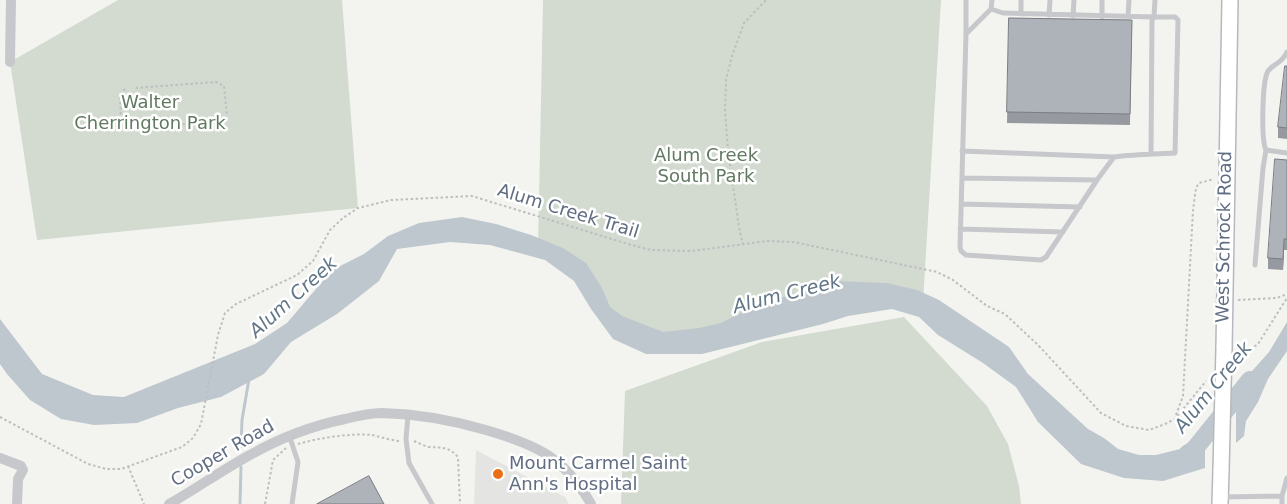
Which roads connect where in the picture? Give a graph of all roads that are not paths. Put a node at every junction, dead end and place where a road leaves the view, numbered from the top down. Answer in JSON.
{"nodes":[{"id":1,"x":11,"y":0,"type":"edge"},
{"id":2,"x":966,"y":0,"type":"edge"},
{"id":3,"x":992,"y":0,"type":"edge"},
{"id":4,"x":1021,"y":0,"type":"edge"},
{"id":5,"x":1050,"y":0,"type":"edge"},
{"id":6,"x":1074,"y":0,"type":"edge"},
{"id":7,"x":1102,"y":0,"type":"edge"},
{"id":8,"x":1128,"y":0,"type":"edge"},
{"id":9,"x":1155,"y":0,"type":"edge"},
{"id":10,"x":1230,"y":0,"type":"edge"},
{"id":11,"x":991,"y":9,"type":"junction"},
{"id":12,"x":1021,"y":14,"type":"junction"},
{"id":13,"x":1049,"y":15,"type":"junction"},
{"id":14,"x":1073,"y":16,"type":"junction"},
{"id":15,"x":1102,"y":16,"type":"junction"},
{"id":16,"x":1128,"y":17,"type":"junction"},
{"id":17,"x":1154,"y":17,"type":"junction"},
{"id":18,"x":966,"y":34,"type":"junction"},
{"id":19,"x":1287,"y":52,"type":"edge"},
{"id":20,"x":1285,"y":61,"type":"edge"},
{"id":21,"x":10,"y":62,"type":"dead end"},
{"id":22,"x":1266,"y":150,"type":"junction"},
{"id":23,"x":962,"y":151,"type":"junction"},
{"id":24,"x":1287,"y":153,"type":"edge"},
{"id":25,"x":1151,"y":154,"type":"junction"},
{"id":26,"x":1114,"y":156,"type":"junction"},
{"id":27,"x":962,"y":178,"type":"junction"},
{"id":28,"x":1097,"y":180,"type":"junction"},
{"id":29,"x":961,"y":204,"type":"junction"},
{"id":30,"x":1080,"y":207,"type":"junction"},
{"id":31,"x":960,"y":230,"type":"junction"},
{"id":32,"x":1063,"y":232,"type":"junction"},
{"id":33,"x":1255,"y":265,"type":"dead end"},
{"id":34,"x":408,"y":415,"type":"junction"},
{"id":35,"x":289,"y":435,"type":"junction"},
{"id":36,"x":0,"y":458,"type":"edge"},
{"id":37,"x":1287,"y":478,"type":"edge"},
{"id":38,"x":1282,"y":496,"type":"junction"},
{"id":39,"x":1220,"y":500,"type":"edge"},
{"id":40,"x":17,"y":504,"type":"edge"},
{"id":41,"x":169,"y":504,"type":"edge"},
{"id":42,"x":292,"y":504,"type":"edge"},
{"id":43,"x":432,"y":504,"type":"edge"},
{"id":44,"x":590,"y":504,"type":"edge"},
{"id":45,"x":1282,"y":504,"type":"edge"}],
"edges":[{"from":1,"to":21,"type":"street"},
{"from":2,"to":18,"type":"lane"},
{"from":3,"to":11,"type":"lane"},
{"from":4,"to":12,"type":"lane"},
{"from":5,"to":13,"type":"lane"},
{"from":6,"to":14,"type":"lane"},
{"from":7,"to":15,"type":"lane"},
{"from":8,"to":16,"type":"lane"},
{"from":9,"to":17,"type":"lane"},
{"from":10,"to":39,"type":"main road","name":"West Schrock Road","bridge":true},
{"from":11,"to":12,"type":"lane"},
{"from":11,"to":18,"type":"lane"},
{"from":12,"to":13,"type":"lane"},
{"from":13,"to":14,"type":"lane"},
{"from":14,"to":15,"type":"lane"},
{"from":15,"to":16,"type":"lane"},
{"from":16,"to":17,"type":"lane"},
{"from":17,"to":25,"type":"lane"},
{"from":17,"to":25,"type":"lane"},
{"from":18,"to":23,"type":"lane"},
{"from":19,"to":20,"type":"lane"},
{"from":20,"to":22,"type":"lane"},
{"from":22,"to":24,"type":"lane"},
{"from":22,"to":33,"type":"lane"},
{"from":23,"to":26,"type":"lane"},
{"from":23,"to":27,"type":"lane"},
{"from":25,"to":26,"type":"lane"},
{"from":26,"to":28,"type":"lane"},
{"from":27,"to":28,"type":"lane"},
{"from":27,"to":29,"type":"lane"},
{"from":28,"to":30,"type":"lane"},
{"from":29,"to":30,"type":"lane"},
{"from":29,"to":31,"type":"lane"},
{"from":30,"to":32,"type":"lane"},
{"from":31,"to":32,"type":"lane"},
{"from":31,"to":32,"type":"lane"},
{"from":34,"to":35,"type":"street","name":"Cooper Road"},
{"from":34,"to":43,"type":"lane"},
{"from":34,"to":44,"type":"street","name":"Cooper Road"},
{"from":35,"to":41,"type":"street","name":"Cooper Road"},
{"from":35,"to":42,"type":"lane"},
{"from":36,"to":40,"type":"street"},
{"from":37,"to":38,"type":"lane"},
{"from":38,"to":39,"type":"lane"},
{"from":38,"to":45,"type":"lane"}]}
